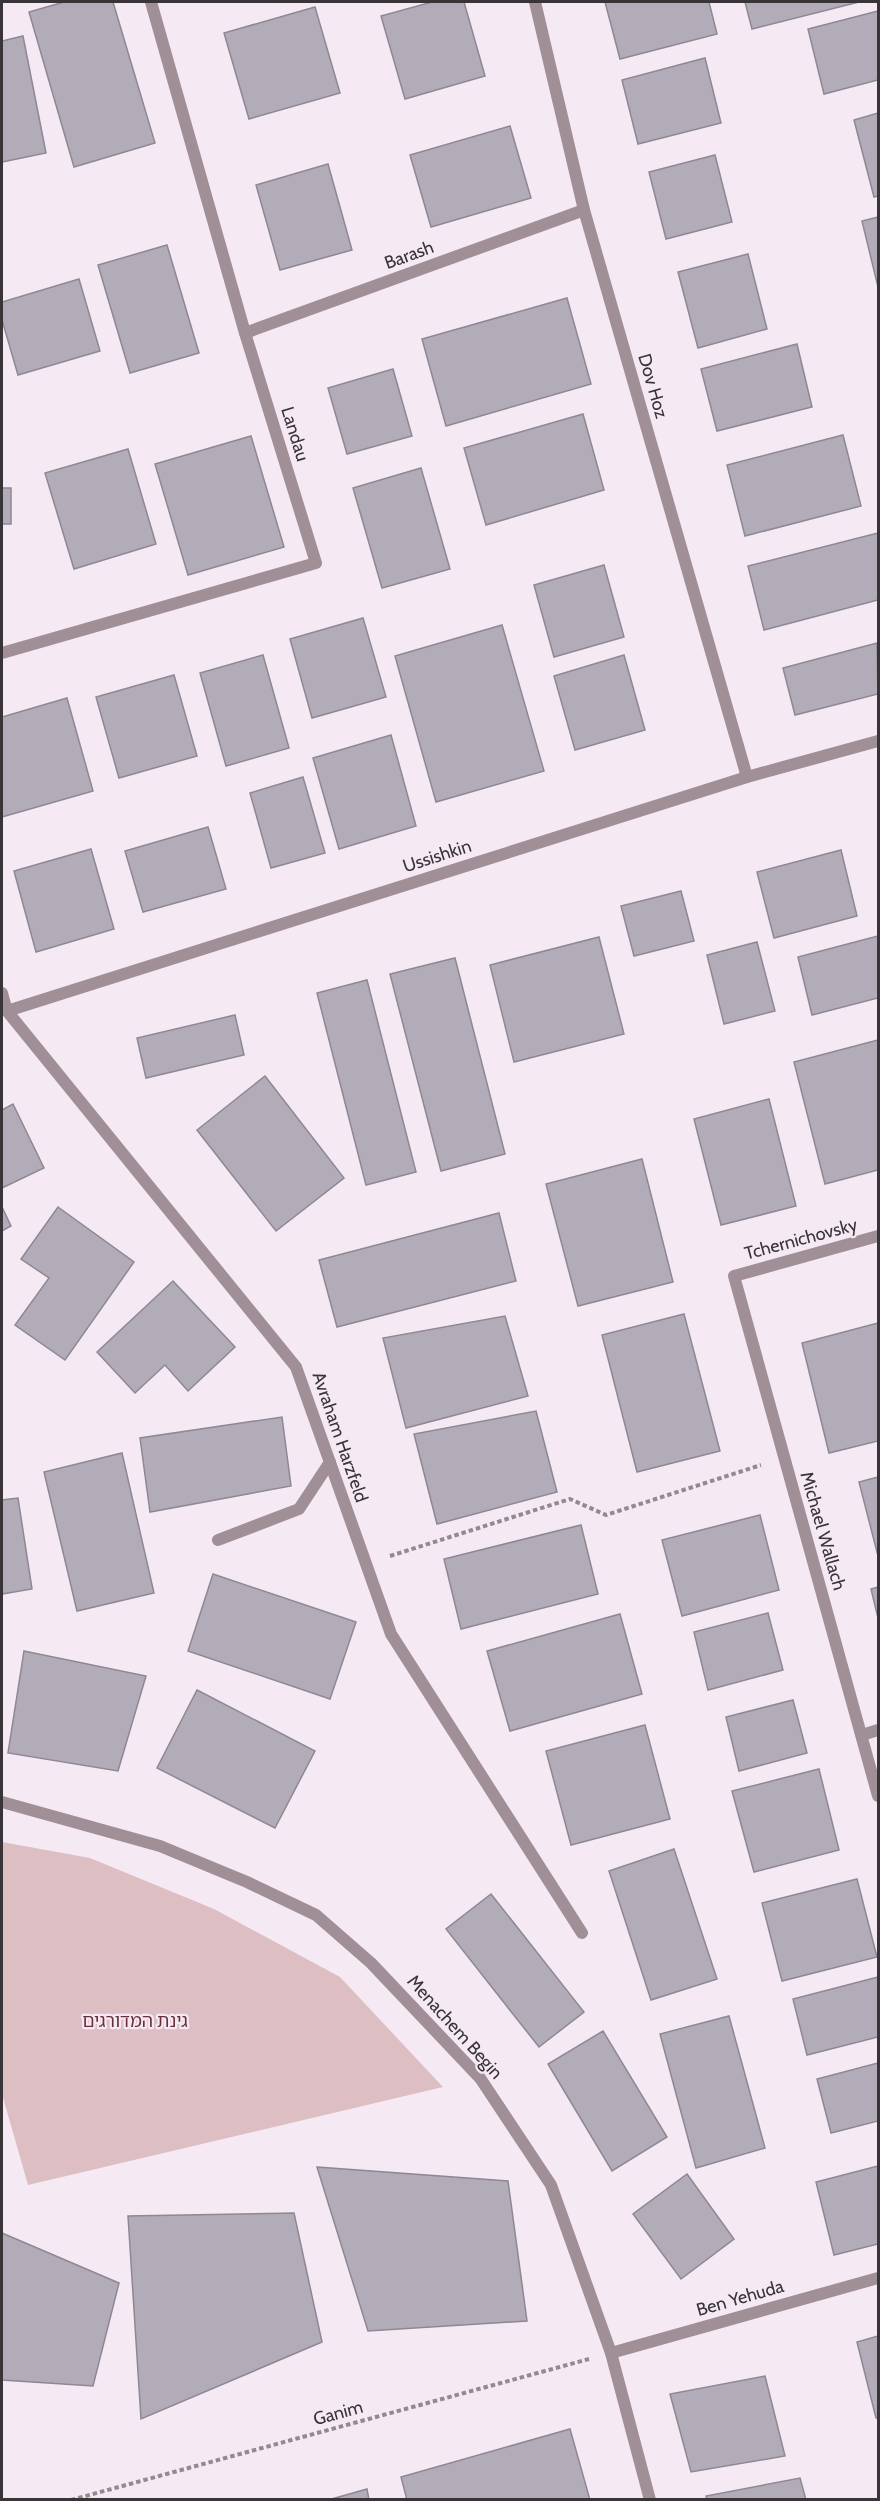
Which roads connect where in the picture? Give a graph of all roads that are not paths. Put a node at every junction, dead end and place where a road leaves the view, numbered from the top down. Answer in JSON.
{"nodes":[{"id":1,"x":151,"y":2,"type":"edge"},
{"id":2,"x":536,"y":2,"type":"edge"},
{"id":3,"x":584,"y":210,"type":"junction"},
{"id":4,"x":245,"y":333,"type":"junction"},
{"id":5,"x":2,"y":653,"type":"edge"},
{"id":6,"x":879,"y":741,"type":"edge"},
{"id":7,"x":747,"y":777,"type":"junction"},
{"id":8,"x":2,"y":993,"type":"edge"},
{"id":9,"x":7,"y":1011,"type":"junction"},
{"id":10,"x":879,"y":1236,"type":"edge"},
{"id":11,"x":734,"y":1276,"type":"joint"},
{"id":12,"x":330,"y":1462,"type":"junction"},
{"id":13,"x":218,"y":1540,"type":"dead end"},
{"id":14,"x":879,"y":1730,"type":"edge"},
{"id":15,"x":861,"y":1735,"type":"junction"},
{"id":16,"x":879,"y":1796,"type":"edge"},
{"id":17,"x":2,"y":1802,"type":"edge"},
{"id":18,"x":582,"y":1933,"type":"dead end"},
{"id":19,"x":879,"y":2278,"type":"edge"},
{"id":20,"x":611,"y":2353,"type":"junction"},
{"id":21,"x":650,"y":2499,"type":"edge"}],
"edges":[{"from":1,"to":4,"type":"street","name":"Landau"},
{"from":2,"to":3,"type":"street","name":"Dov Hoz"},
{"from":3,"to":4,"type":"street","name":"Barash"},
{"from":3,"to":7,"type":"street","name":"Dov Hoz"},
{"from":4,"to":5,"type":"street","name":"Landau"},
{"from":6,"to":7,"type":"street","name":"Ussishkin"},
{"from":7,"to":9,"type":"street","name":"Ussishkin"},
{"from":8,"to":9,"type":"street","name":"Avraham Harzfeld"},
{"from":9,"to":12,"type":"street","name":"Avraham Harzfeld"},
{"from":10,"to":11,"type":"street","name":"Tchernichovsky"},
{"from":11,"to":15,"type":"street","name":"Michael Wallach"},
{"from":12,"to":13,"type":"street"},
{"from":12,"to":18,"type":"street","name":"Avraham Harzfeld"},
{"from":14,"to":15,"type":"street"},
{"from":15,"to":16,"type":"street","name":"Michael Wallach"},
{"from":17,"to":20,"type":"street","name":"Menachem Begin"},
{"from":19,"to":20,"type":"street","name":"Ben Yehuda"},
{"from":20,"to":21,"type":"street","name":"Menachem Begin"}]}
